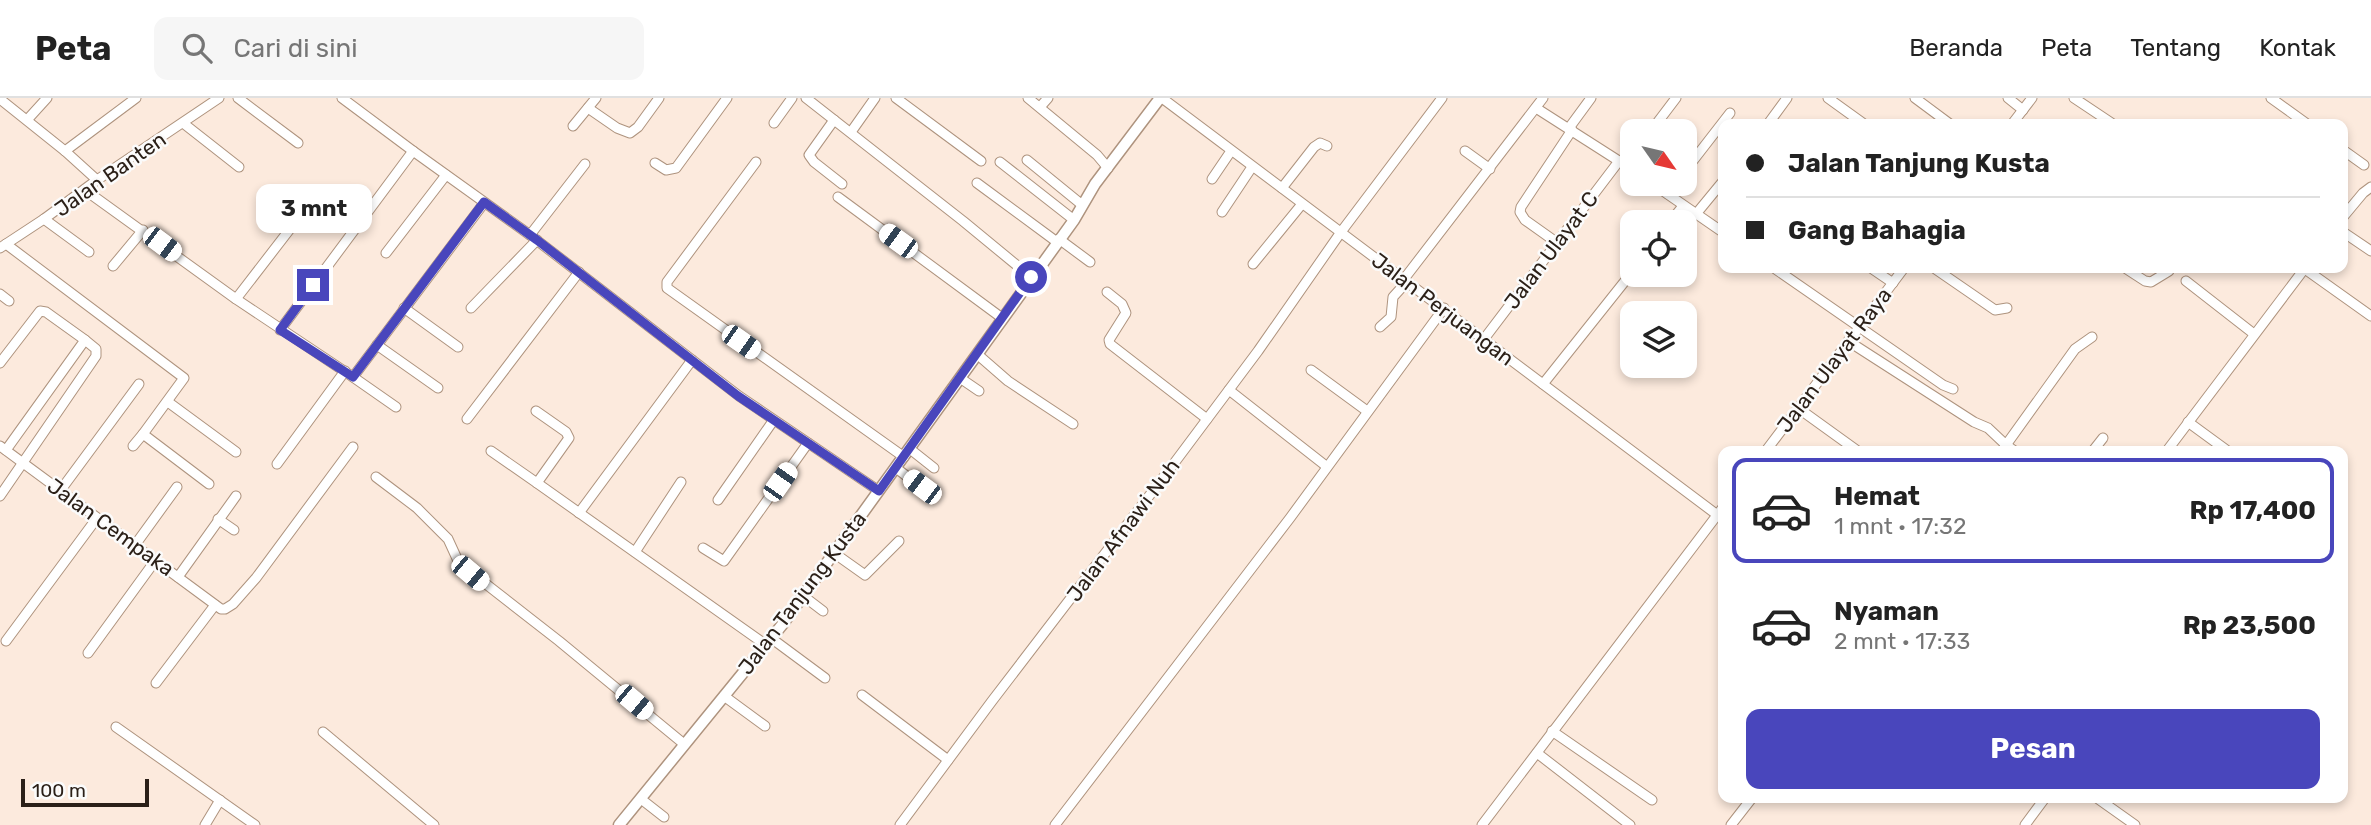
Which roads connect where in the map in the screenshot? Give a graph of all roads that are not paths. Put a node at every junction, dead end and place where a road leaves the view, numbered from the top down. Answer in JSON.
{"nodes":[{"id":1,"x":47,"y":98,"type":"edge"},
{"id":2,"x":136,"y":98,"type":"edge"},
{"id":3,"x":219,"y":98,"type":"edge"},
{"id":4,"x":238,"y":98,"type":"edge"},
{"id":5,"x":342,"y":98,"type":"edge"},
{"id":6,"x":596,"y":98,"type":"edge"},
{"id":7,"x":659,"y":98,"type":"edge"},
{"id":8,"x":726,"y":98,"type":"edge"},
{"id":9,"x":792,"y":98,"type":"edge"},
{"id":10,"x":806,"y":98,"type":"edge"},
{"id":11,"x":874,"y":98,"type":"edge"},
{"id":12,"x":896,"y":98,"type":"edge"},
{"id":13,"x":1028,"y":98,"type":"edge"},
{"id":14,"x":1048,"y":98,"type":"edge"},
{"id":15,"x":1161,"y":98,"type":"edge"},
{"id":16,"x":1442,"y":98,"type":"edge"},
{"id":17,"x":1543,"y":98,"type":"edge"},
{"id":18,"x":1591,"y":98,"type":"edge"},
{"id":19,"x":1676,"y":98,"type":"edge"},
{"id":20,"x":1787,"y":98,"type":"edge"},
{"id":21,"x":1828,"y":98,"type":"edge"},
{"id":22,"x":1915,"y":98,"type":"edge"},
{"id":23,"x":2008,"y":98,"type":"edge"},
{"id":24,"x":2032,"y":98,"type":"edge"},
{"id":25,"x":2074,"y":98,"type":"edge"},
{"id":26,"x":2270,"y":98,"type":"edge"},
{"id":27,"x":0,"y":99,"type":"edge"},
{"id":28,"x":1040,"y":107,"type":"junction"},
{"id":29,"x":588,"y":108,"type":"junction"},
{"id":30,"x":1536,"y":108,"type":"junction"},
{"id":31,"x":2023,"y":110,"type":"junction"},
{"id":32,"x":1730,"y":113,"type":"dead end"},
{"id":33,"x":1660,"y":119,"type":"edge"},
{"id":34,"x":1725,"y":119,"type":"edge"},
{"id":35,"x":1772,"y":119,"type":"edge"},
{"id":36,"x":1857,"y":119,"type":"edge"},
{"id":37,"x":1943,"y":119,"type":"edge"},
{"id":38,"x":2016,"y":119,"type":"edge"},
{"id":39,"x":2106,"y":119,"type":"edge"},
{"id":40,"x":2300,"y":119,"type":"edge"},
{"id":41,"x":27,"y":120,"type":"junction"},
{"id":42,"x":834,"y":120,"type":"junction"},
{"id":43,"x":183,"y":123,"type":"junction"},
{"id":44,"x":774,"y":123,"type":"dead end"},
{"id":45,"x":573,"y":126,"type":"dead end"},
{"id":46,"x":1718,"y":128,"type":"edge"},
{"id":47,"x":1570,"y":129,"type":"junction"},
{"id":48,"x":851,"y":132,"type":"junction"},
{"id":49,"x":298,"y":143,"type":"dead end"},
{"id":50,"x":1327,"y":146,"type":"dead end"},
{"id":51,"x":65,"y":151,"type":"junction"},
{"id":52,"x":413,"y":151,"type":"junction"},
{"id":53,"x":1231,"y":151,"type":"junction"},
{"id":54,"x":1465,"y":151,"type":"dead end"},
{"id":55,"x":1698,"y":154,"type":"edge"},
{"id":56,"x":2348,"y":154,"type":"edge"},
{"id":57,"x":1027,"y":160,"type":"dead end"},
{"id":58,"x":981,"y":161,"type":"dead end"},
{"id":59,"x":1000,"y":162,"type":"dead end"},
{"id":60,"x":1620,"y":162,"type":"edge"},
{"id":61,"x":655,"y":163,"type":"dead end"},
{"id":62,"x":756,"y":163,"type":"dead end"},
{"id":63,"x":585,"y":164,"type":"dead end"},
{"id":64,"x":2364,"y":165,"type":"dead end"},
{"id":65,"x":239,"y":167,"type":"dead end"},
{"id":66,"x":1252,"y":167,"type":"junction"},
{"id":67,"x":1108,"y":168,"type":"junction"},
{"id":68,"x":1490,"y":169,"type":"junction"},
{"id":69,"x":1620,"y":173,"type":"edge"},
{"id":70,"x":446,"y":175,"type":"junction"},
{"id":71,"x":1212,"y":179,"type":"dead end"},
{"id":72,"x":97,"y":180,"type":"junction"},
{"id":73,"x":977,"y":183,"type":"dead end"},
{"id":74,"x":842,"y":184,"type":"dead end"},
{"id":75,"x":1718,"y":187,"type":"edge"},
{"id":76,"x":2371,"y":187,"type":"edge"},
{"id":77,"x":1282,"y":188,"type":"junction"},
{"id":78,"x":85,"y":190,"type":"junction"},
{"id":79,"x":1670,"y":196,"type":"edge"},
{"id":80,"x":838,"y":197,"type":"dead end"},
{"id":81,"x":484,"y":202,"type":"junction"},
{"id":82,"x":1081,"y":204,"type":"junction"},
{"id":83,"x":1302,"y":204,"type":"junction"},
{"id":84,"x":1683,"y":206,"type":"junction"},
{"id":85,"x":1680,"y":210,"type":"edge"},
{"id":86,"x":1690,"y":210,"type":"edge"},
{"id":87,"x":2348,"y":210,"type":"edge"},
{"id":88,"x":1222,"y":212,"type":"dead end"},
{"id":89,"x":1697,"y":213,"type":"edge"},
{"id":90,"x":1697,"y":215,"type":"edge"},
{"id":91,"x":300,"y":216,"type":"dead end"},
{"id":92,"x":44,"y":219,"type":"junction"},
{"id":93,"x":1073,"y":220,"type":"junction"},
{"id":94,"x":1718,"y":229,"type":"edge"},
{"id":95,"x":143,"y":230,"type":"junction"},
{"id":96,"x":1341,"y":232,"type":"junction"},
{"id":97,"x":2348,"y":235,"type":"edge"},
{"id":98,"x":534,"y":237,"type":"junction"},
{"id":99,"x":1058,"y":241,"type":"junction"},
{"id":100,"x":1556,"y":242,"type":"junction"},
{"id":101,"x":3,"y":246,"type":"edge"},
{"id":102,"x":2371,"y":251,"type":"edge"},
{"id":103,"x":89,"y":252,"type":"dead end"},
{"id":104,"x":386,"y":253,"type":"dead end"},
{"id":105,"x":1090,"y":262,"type":"dead end"},
{"id":106,"x":1253,"y":264,"type":"dead end"},
{"id":107,"x":113,"y":267,"type":"dead end"},
{"id":108,"x":579,"y":272,"type":"junction"},
{"id":109,"x":1781,"y":273,"type":"edge"},
{"id":110,"x":1878,"y":273,"type":"edge"},
{"id":111,"x":1900,"y":273,"type":"edge"},
{"id":112,"x":1941,"y":273,"type":"edge"},
{"id":113,"x":2133,"y":273,"type":"edge"},
{"id":114,"x":2166,"y":273,"type":"edge"},
{"id":115,"x":2301,"y":273,"type":"edge"},
{"id":116,"x":2312,"y":273,"type":"edge"},
{"id":117,"x":1031,"y":277,"type":"junction"},
{"id":118,"x":1405,"y":279,"type":"junction"},
{"id":119,"x":2186,"y":281,"type":"dead end"},
{"id":120,"x":1893,"y":283,"type":"junction"},
{"id":121,"x":1620,"y":287,"type":"edge"},
{"id":122,"x":1107,"y":292,"type":"dead end"},
{"id":123,"x":0,"y":294,"type":"edge"},
{"id":124,"x":236,"y":299,"type":"junction"},
{"id":125,"x":9,"y":301,"type":"dead end"},
{"id":126,"x":2007,"y":307,"type":"dead end"},
{"id":127,"x":404,"y":308,"type":"junction"},
{"id":128,"x":471,"y":308,"type":"dead end"},
{"id":129,"x":1444,"y":309,"type":"junction"},
{"id":130,"x":2371,"y":316,"type":"edge"},
{"id":131,"x":1002,"y":318,"type":"junction"},
{"id":132,"x":1859,"y":326,"type":"junction"},
{"id":133,"x":1380,"y":327,"type":"dead end"},
{"id":134,"x":280,"y":330,"type":"junction"},
{"id":135,"x":2254,"y":334,"type":"junction"},
{"id":136,"x":2092,"y":337,"type":"dead end"},
{"id":137,"x":1484,"y":339,"type":"junction"},
{"id":138,"x":85,"y":341,"type":"junction"},
{"id":139,"x":1848,"y":341,"type":"junction"},
{"id":140,"x":377,"y":345,"type":"junction"},
{"id":141,"x":458,"y":347,"type":"dead end"},
{"id":142,"x":977,"y":354,"type":"junction"},
{"id":143,"x":692,"y":360,"type":"junction"},
{"id":144,"x":0,"y":363,"type":"edge"},
{"id":145,"x":1311,"y":370,"type":"dead end"},
{"id":146,"x":349,"y":374,"type":"junction"},
{"id":147,"x":960,"y":378,"type":"junction"},
{"id":148,"x":139,"y":384,"type":"dead end"},
{"id":149,"x":1543,"y":384,"type":"junction"},
{"id":150,"x":438,"y":388,"type":"dead end"},
{"id":151,"x":1953,"y":388,"type":"dead end"},
{"id":152,"x":1229,"y":390,"type":"junction"},
{"id":153,"x":979,"y":391,"type":"dead end"},
{"id":154,"x":168,"y":402,"type":"junction"},
{"id":155,"x":396,"y":407,"type":"dead end"},
{"id":156,"x":1797,"y":408,"type":"junction"},
{"id":157,"x":536,"y":411,"type":"dead end"},
{"id":158,"x":1367,"y":411,"type":"junction"},
{"id":159,"x":467,"y":419,"type":"dead end"},
{"id":160,"x":1208,"y":419,"type":"junction"},
{"id":161,"x":773,"y":421,"type":"junction"},
{"id":162,"x":2188,"y":422,"type":"junction"},
{"id":163,"x":1073,"y":424,"type":"dead end"},
{"id":164,"x":143,"y":434,"type":"junction"},
{"id":165,"x":2103,"y":438,"type":"dead end"},
{"id":166,"x":808,"y":443,"type":"junction"},
{"id":167,"x":133,"y":446,"type":"dead end"},
{"id":168,"x":1769,"y":446,"type":"edge"},
{"id":169,"x":1851,"y":446,"type":"edge"},
{"id":170,"x":2002,"y":446,"type":"edge"},
{"id":171,"x":2005,"y":446,"type":"edge"},
{"id":172,"x":2097,"y":446,"type":"edge"},
{"id":173,"x":2170,"y":446,"type":"edge"},
{"id":174,"x":2221,"y":446,"type":"edge"},
{"id":175,"x":353,"y":447,"type":"dead end"},
{"id":176,"x":3,"y":448,"type":"edge"},
{"id":177,"x":491,"y":451,"type":"dead end"},
{"id":178,"x":236,"y":452,"type":"dead end"},
{"id":179,"x":907,"y":453,"type":"junction"},
{"id":180,"x":24,"y":463,"type":"junction"},
{"id":181,"x":277,"y":464,"type":"dead end"},
{"id":182,"x":1326,"y":466,"type":"junction"},
{"id":183,"x":896,"y":468,"type":"junction"},
{"id":184,"x":934,"y":468,"type":"dead end"},
{"id":185,"x":376,"y":477,"type":"dead end"},
{"id":186,"x":681,"y":482,"type":"dead end"},
{"id":187,"x":537,"y":483,"type":"junction"},
{"id":188,"x":209,"y":484,"type":"dead end"},
{"id":189,"x":177,"y":487,"type":"dead end"},
{"id":190,"x":922,"y":487,"type":"dead end"},
{"id":191,"x":60,"y":491,"type":"junction"},
{"id":192,"x":879,"y":491,"type":"junction"},
{"id":193,"x":0,"y":496,"type":"edge"},
{"id":194,"x":236,"y":496,"type":"dead end"},
{"id":195,"x":718,"y":500,"type":"dead end"},
{"id":196,"x":579,"y":513,"type":"junction"},
{"id":197,"x":1718,"y":516,"type":"edge"},
{"id":198,"x":97,"y":518,"type":"junction"},
{"id":199,"x":218,"y":519,"type":"junction"},
{"id":200,"x":1718,"y":522,"type":"edge"},
{"id":201,"x":234,"y":530,"type":"dead end"},
{"id":202,"x":900,"y":541,"type":"dead end"},
{"id":203,"x":135,"y":545,"type":"junction"},
{"id":204,"x":704,"y":548,"type":"dead end"},
{"id":205,"x":635,"y":552,"type":"junction"},
{"id":206,"x":834,"y":553,"type":"junction"},
{"id":207,"x":155,"y":561,"type":"junction"},
{"id":208,"x":178,"y":577,"type":"junction"},
{"id":209,"x":802,"y":595,"type":"junction"},
{"id":210,"x":218,"y":607,"type":"junction"},
{"id":211,"x":823,"y":611,"type":"dead end"},
{"id":212,"x":6,"y":641,"type":"dead end"},
{"id":213,"x":769,"y":641,"type":"junction"},
{"id":214,"x":88,"y":653,"type":"dead end"},
{"id":215,"x":825,"y":678,"type":"dead end"},
{"id":216,"x":156,"y":683,"type":"dead end"},
{"id":217,"x":862,"y":695,"type":"dead end"},
{"id":218,"x":724,"y":696,"type":"junction"},
{"id":219,"x":765,"y":726,"type":"dead end"},
{"id":220,"x":116,"y":727,"type":"dead end"},
{"id":221,"x":1552,"y":731,"type":"junction"},
{"id":222,"x":323,"y":732,"type":"dead end"},
{"id":223,"x":684,"y":744,"type":"junction"},
{"id":224,"x":1537,"y":753,"type":"junction"},
{"id":225,"x":948,"y":760,"type":"junction"},
{"id":226,"x":640,"y":799,"type":"junction"},
{"id":227,"x":220,"y":800,"type":"junction"},
{"id":228,"x":1652,"y":800,"type":"dead end"},
{"id":229,"x":1748,"y":803,"type":"edge"},
{"id":230,"x":2041,"y":803,"type":"edge"},
{"id":231,"x":2104,"y":803,"type":"edge"},
{"id":232,"x":664,"y":817,"type":"dead end"},
{"id":233,"x":625,"y":823,"type":"edge"},
{"id":234,"x":205,"y":825,"type":"edge"},
{"id":235,"x":255,"y":825,"type":"edge"},
{"id":236,"x":434,"y":825,"type":"edge"},
{"id":237,"x":900,"y":825,"type":"edge"},
{"id":238,"x":1055,"y":825,"type":"edge"},
{"id":239,"x":1482,"y":825,"type":"edge"},
{"id":240,"x":1630,"y":825,"type":"edge"},
{"id":241,"x":1731,"y":825,"type":"edge"},
{"id":242,"x":2025,"y":825,"type":"edge"},
{"id":243,"x":2135,"y":825,"type":"edge"}],
"edges":[{"from":1,"to":41,"type":"street"},
{"from":2,"to":51,"type":"street"},
{"from":3,"to":43,"type":"street","name":"Jalan Banten"},
{"from":4,"to":49,"type":"street"},
{"from":5,"to":52,"type":"street"},
{"from":6,"to":29,"type":"street"},
{"from":7,"to":29,"type":"street"},
{"from":8,"to":61,"type":"street"},
{"from":9,"to":44,"type":"street"},
{"from":10,"to":42,"type":"street"},
{"from":11,"to":48,"type":"street"},
{"from":12,"to":58,"type":"street"},
{"from":13,"to":28,"type":"street"},
{"from":14,"to":28,"type":"street"},
{"from":15,"to":53,"type":"street","name":"Jalan Perjuangan"},
{"from":15,"to":67,"type":"street","name":"Jalan Tanjung Kusta"},
{"from":16,"to":96,"type":"street","name":"Jalan Afnawi Nuh"},
{"from":17,"to":30,"type":"street"},
{"from":18,"to":47,"type":"street"},
{"from":19,"to":33,"type":"street"},
{"from":20,"to":35,"type":"street"},
{"from":21,"to":36,"type":"street"},
{"from":22,"to":37,"type":"street"},
{"from":23,"to":31,"type":"street"},
{"from":24,"to":31,"type":"street"},
{"from":25,"to":39,"type":"street"},
{"from":26,"to":40,"type":"street"},
{"from":27,"to":41,"type":"street"},
{"from":28,"to":67,"type":"street"},
{"from":29,"to":45,"type":"street"},
{"from":30,"to":47,"type":"street"},
{"from":30,"to":68,"type":"street"},
{"from":31,"to":38,"type":"street"},
{"from":32,"to":34,"type":"street"},
{"from":41,"to":51,"type":"street"},
{"from":42,"to":48,"type":"street"},
{"from":42,"to":74,"type":"street"},
{"from":43,"to":65,"type":"street"},
{"from":43,"to":72,"type":"street","name":"Jalan Banten"},
{"from":46,"to":55,"type":"street"},
{"from":47,"to":60,"type":"street"},
{"from":47,"to":100,"type":"street"},
{"from":48,"to":117,"type":"street"},
{"from":50,"to":77,"type":"street"},
{"from":51,"to":72,"type":"street"},
{"from":52,"to":70,"type":"street"},
{"from":52,"to":134,"type":"street"},
{"from":53,"to":66,"type":"street","name":"Jalan Perjuangan"},
{"from":53,"to":71,"type":"street"},
{"from":54,"to":68,"type":"street"},
{"from":56,"to":64,"type":"street"},
{"from":57,"to":82,"type":"street"},
{"from":59,"to":93,"type":"street"},
{"from":62,"to":179,"type":"street"},
{"from":63,"to":98,"type":"street"},
{"from":66,"to":77,"type":"street","name":"Jalan Perjuangan"},
{"from":66,"to":88,"type":"street"},
{"from":67,"to":82,"type":"street","name":"Jalan Tanjung Kusta"},
{"from":68,"to":118,"type":"street"},
{"from":69,"to":100,"type":"street","name":"Jalan Ulayat C"},
{"from":70,"to":81,"type":"street"},
{"from":70,"to":104,"type":"street"},
{"from":72,"to":78,"type":"street","name":"Jalan Banten"},
{"from":73,"to":99,"type":"street"},
{"from":75,"to":89,"type":"street"},
{"from":76,"to":87,"type":"street"},
{"from":77,"to":83,"type":"street","name":"Jalan Perjuangan"},
{"from":78,"to":92,"type":"street","name":"Jalan Banten"},
{"from":78,"to":95,"type":"street"},
{"from":79,"to":84,"type":"street"},
{"from":80,"to":131,"type":"street"},
{"from":81,"to":98,"type":"street"},
{"from":81,"to":127,"type":"street"},
{"from":82,"to":93,"type":"street","name":"Jalan Tanjung Kusta"},
{"from":83,"to":96,"type":"street","name":"Jalan Perjuangan"},
{"from":83,"to":106,"type":"street"},
{"from":84,"to":85,"type":"street"},
{"from":84,"to":86,"type":"street"},
{"from":90,"to":94,"type":"street"},
{"from":91,"to":124,"type":"street"},
{"from":92,"to":101,"type":"street","name":"Jalan Banten"},
{"from":92,"to":103,"type":"street"},
{"from":93,"to":99,"type":"street","name":"Jalan Tanjung Kusta"},
{"from":95,"to":107,"type":"street"},
{"from":95,"to":124,"type":"street"},
{"from":96,"to":118,"type":"street","name":"Jalan Perjuangan"},
{"from":96,"to":152,"type":"street","name":"Jalan Afnawi Nuh"},
{"from":97,"to":102,"type":"street"},
{"from":98,"to":108,"type":"street"},
{"from":98,"to":128,"type":"street"},
{"from":99,"to":105,"type":"street"},
{"from":99,"to":117,"type":"street","name":"Jalan Tanjung Kusta"},
{"from":100,"to":137,"type":"street","name":"Jalan Ulayat C"},
{"from":101,"to":154,"type":"street"},
{"from":108,"to":143,"type":"street"},
{"from":108,"to":159,"type":"street"},
{"from":109,"to":132,"type":"street"},
{"from":110,"to":120,"type":"street"},
{"from":111,"to":120,"type":"street","name":"Jalan Ulayat Raya"},
{"from":112,"to":126,"type":"street"},
{"from":113,"to":114,"type":"street"},
{"from":115,"to":135,"type":"street"},
{"from":116,"to":130,"type":"street"},
{"from":117,"to":131,"type":"street","name":"Jalan Tanjung Kusta"},
{"from":118,"to":129,"type":"street","name":"Jalan Perjuangan"},
{"from":118,"to":133,"type":"street"},
{"from":119,"to":135,"type":"street"},
{"from":120,"to":132,"type":"street","name":"Jalan Ulayat Raya"},
{"from":121,"to":149,"type":"street"},
{"from":122,"to":160,"type":"street"},
{"from":123,"to":125,"type":"street"},
{"from":124,"to":134,"type":"street"},
{"from":127,"to":140,"type":"street"},
{"from":127,"to":141,"type":"street"},
{"from":129,"to":137,"type":"street","name":"Jalan Perjuangan"},
{"from":129,"to":158,"type":"street"},
{"from":131,"to":142,"type":"street","name":"Jalan Tanjung Kusta"},
{"from":132,"to":139,"type":"street","name":"Jalan Ulayat Raya"},
{"from":132,"to":151,"type":"street"},
{"from":134,"to":146,"type":"street"},
{"from":135,"to":162,"type":"street"},
{"from":136,"to":171,"type":"street"},
{"from":137,"to":149,"type":"street","name":"Jalan Perjuangan"},
{"from":138,"to":144,"type":"street"},
{"from":138,"to":176,"type":"street"},
{"from":138,"to":180,"type":"street"},
{"from":139,"to":156,"type":"street","name":"Jalan Ulayat Raya"},
{"from":139,"to":170,"type":"street"},
{"from":140,"to":146,"type":"street"},
{"from":140,"to":150,"type":"street"},
{"from":142,"to":147,"type":"street","name":"Jalan Tanjung Kusta"},
{"from":142,"to":163,"type":"street"},
{"from":143,"to":161,"type":"street"},
{"from":143,"to":196,"type":"street"},
{"from":145,"to":158,"type":"street"},
{"from":146,"to":155,"type":"street"},
{"from":146,"to":181,"type":"street"},
{"from":147,"to":153,"type":"street"},
{"from":147,"to":179,"type":"street","name":"Jalan Tanjung Kusta"},
{"from":148,"to":191,"type":"street"},
{"from":149,"to":197,"type":"street","name":"Jalan Perjuangan"},
{"from":152,"to":160,"type":"street","name":"Jalan Afnawi Nuh"},
{"from":152,"to":182,"type":"street"},
{"from":154,"to":164,"type":"street"},
{"from":154,"to":178,"type":"street"},
{"from":156,"to":168,"type":"street","name":"Jalan Ulayat Raya"},
{"from":156,"to":169,"type":"street"},
{"from":157,"to":187,"type":"street"},
{"from":158,"to":182,"type":"street"},
{"from":160,"to":225,"type":"street","name":"Jalan Afnawi Nuh"},
{"from":161,"to":166,"type":"street"},
{"from":161,"to":195,"type":"street"},
{"from":162,"to":173,"type":"street"},
{"from":162,"to":174,"type":"street"},
{"from":164,"to":167,"type":"street"},
{"from":164,"to":188,"type":"street"},
{"from":165,"to":172,"type":"street"},
{"from":166,"to":192,"type":"street"},
{"from":166,"to":204,"type":"street"},
{"from":175,"to":210,"type":"street"},
{"from":176,"to":180,"type":"street","name":"Jalan Cempaka"},
{"from":177,"to":187,"type":"street"},
{"from":179,"to":183,"type":"street","name":"Jalan Tanjung Kusta"},
{"from":179,"to":184,"type":"street"},
{"from":180,"to":191,"type":"street","name":"Jalan Cempaka"},
{"from":180,"to":193,"type":"street"},
{"from":182,"to":238,"type":"street"},
{"from":183,"to":190,"type":"street"},
{"from":183,"to":192,"type":"street","name":"Jalan Tanjung Kusta"},
{"from":185,"to":223,"type":"street"},
{"from":186,"to":205,"type":"street"},
{"from":187,"to":196,"type":"street"},
{"from":189,"to":203,"type":"street"},
{"from":191,"to":198,"type":"street","name":"Jalan Cempaka"},
{"from":192,"to":206,"type":"street","name":"Jalan Tanjung Kusta"},
{"from":194,"to":199,"type":"street"},
{"from":196,"to":205,"type":"street"},
{"from":198,"to":203,"type":"street","name":"Jalan Cempaka"},
{"from":198,"to":212,"type":"street"},
{"from":199,"to":201,"type":"street"},
{"from":199,"to":208,"type":"street"},
{"from":200,"to":221,"type":"street"},
{"from":202,"to":206,"type":"street"},
{"from":203,"to":207,"type":"street","name":"Jalan Cempaka"},
{"from":205,"to":213,"type":"street"},
{"from":206,"to":209,"type":"street","name":"Jalan Tanjung Kusta"},
{"from":207,"to":208,"type":"street","name":"Jalan Cempaka"},
{"from":207,"to":214,"type":"street"},
{"from":208,"to":210,"type":"street","name":"Jalan Cempaka"},
{"from":209,"to":211,"type":"street"},
{"from":209,"to":213,"type":"street","name":"Jalan Tanjung Kusta"},
{"from":210,"to":216,"type":"street"},
{"from":213,"to":215,"type":"street"},
{"from":213,"to":218,"type":"street","name":"Jalan Tanjung Kusta"},
{"from":217,"to":225,"type":"street"},
{"from":218,"to":219,"type":"street"},
{"from":218,"to":223,"type":"street","name":"Jalan Tanjung Kusta"},
{"from":220,"to":227,"type":"street"},
{"from":221,"to":224,"type":"street"},
{"from":221,"to":228,"type":"street"},
{"from":222,"to":236,"type":"street"},
{"from":223,"to":226,"type":"street","name":"Jalan Tanjung Kusta"},
{"from":224,"to":239,"type":"street"},
{"from":224,"to":240,"type":"street"},
{"from":225,"to":237,"type":"street","name":"Jalan Afnawi Nuh"},
{"from":226,"to":232,"type":"street"},
{"from":226,"to":233,"type":"street","name":"Jalan Tanjung Kusta"},
{"from":227,"to":234,"type":"street"},
{"from":227,"to":235,"type":"street"},
{"from":229,"to":241,"type":"street"},
{"from":230,"to":242,"type":"street"},
{"from":231,"to":243,"type":"street"}]}
